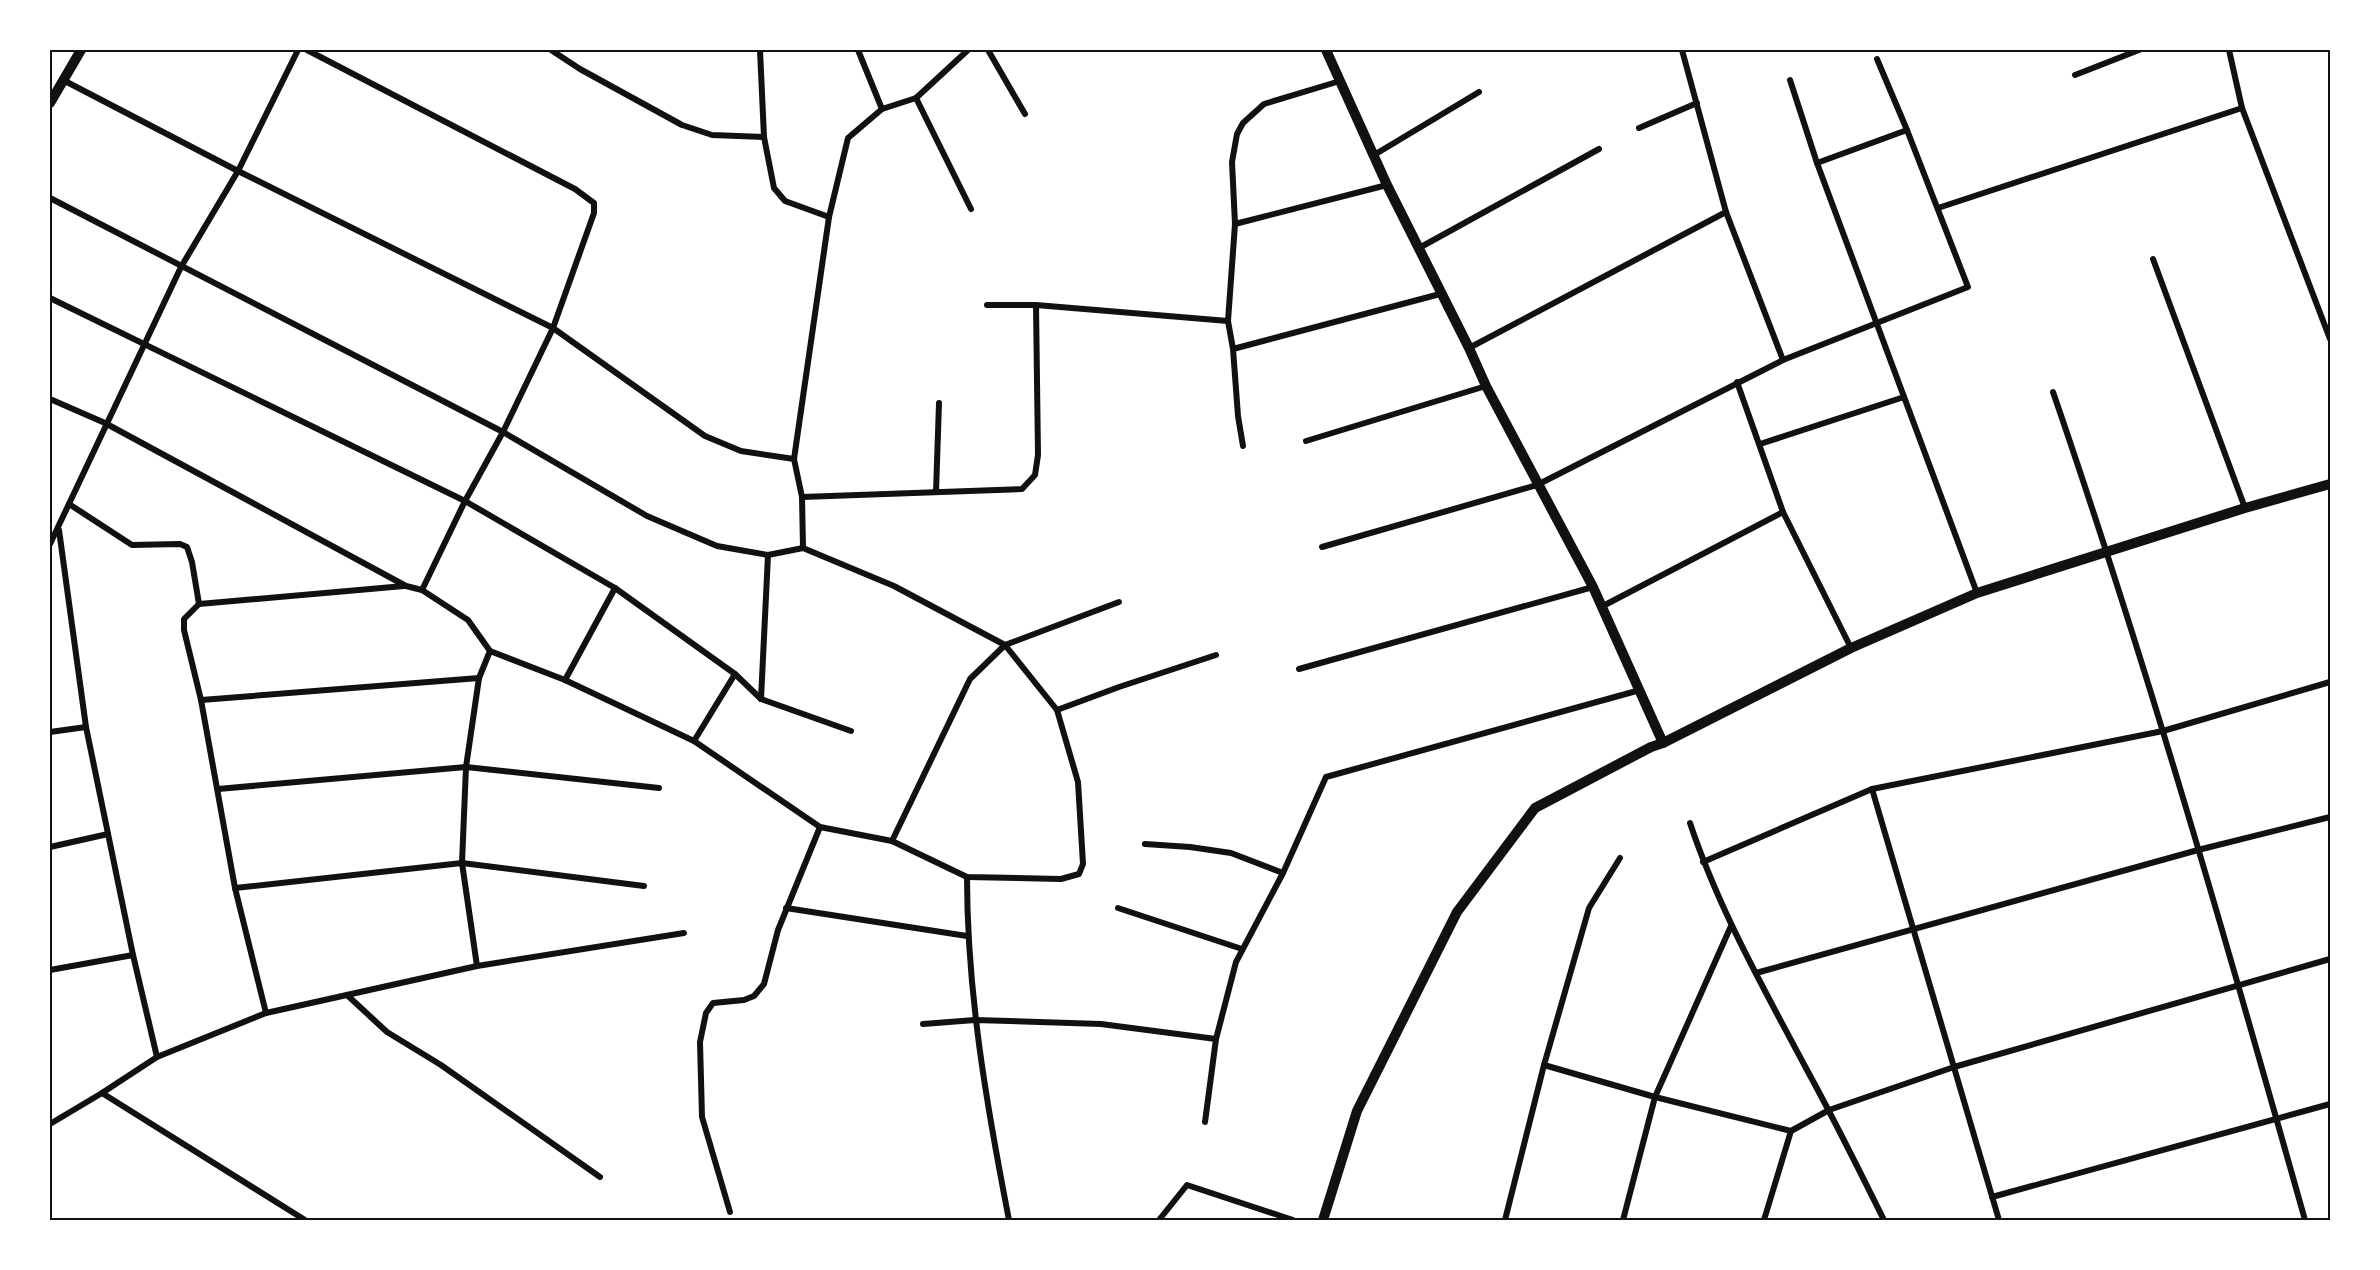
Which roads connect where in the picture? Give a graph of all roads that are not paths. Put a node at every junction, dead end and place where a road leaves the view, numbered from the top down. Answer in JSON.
{"nodes":[{"id":1,"x":81,"y":50,"type":"edge"},
{"id":2,"x":298,"y":50,"type":"edge"},
{"id":3,"x":307,"y":50,"type":"edge"},
{"id":4,"x":551,"y":50,"type":"edge"},
{"id":5,"x":760,"y":50,"type":"edge"},
{"id":6,"x":858,"y":50,"type":"edge"},
{"id":7,"x":968,"y":50,"type":"edge"},
{"id":8,"x":988,"y":50,"type":"edge"},
{"id":9,"x":1326,"y":50,"type":"edge"},
{"id":10,"x":1682,"y":50,"type":"edge"},
{"id":11,"x":2139,"y":50,"type":"edge"},
{"id":12,"x":2229,"y":50,"type":"edge"},
{"id":13,"x":1876,"y":59,"type":"dead end"},
{"id":14,"x":2075,"y":75,"type":"dead end"},
{"id":15,"x":63,"y":80,"type":"junction"},
{"id":16,"x":1790,"y":80,"type":"dead end"},
{"id":17,"x":1340,"y":81,"type":"junction"},
{"id":18,"x":1479,"y":92,"type":"dead end"},
{"id":19,"x":916,"y":98,"type":"junction"},
{"id":20,"x":50,"y":103,"type":"edge"},
{"id":21,"x":1697,"y":103,"type":"junction"},
{"id":22,"x":2242,"y":108,"type":"junction"},
{"id":23,"x":882,"y":109,"type":"junction"},
{"id":24,"x":1025,"y":114,"type":"dead end"},
{"id":25,"x":1639,"y":128,"type":"dead end"},
{"id":26,"x":1907,"y":130,"type":"junction"},
{"id":27,"x":764,"y":137,"type":"junction"},
{"id":28,"x":1599,"y":149,"type":"dead end"},
{"id":29,"x":1374,"y":154,"type":"junction"},
{"id":30,"x":1817,"y":164,"type":"junction"},
{"id":31,"x":238,"y":171,"type":"junction"},
{"id":32,"x":1387,"y":185,"type":"junction"},
{"id":33,"x":50,"y":198,"type":"edge"},
{"id":34,"x":1938,"y":208,"type":"junction"},
{"id":35,"x":971,"y":209,"type":"dead end"},
{"id":36,"x":1726,"y":212,"type":"junction"},
{"id":37,"x":829,"y":217,"type":"junction"},
{"id":38,"x":1234,"y":224,"type":"junction"},
{"id":39,"x":1419,"y":248,"type":"junction"},
{"id":40,"x":2153,"y":259,"type":"dead end"},
{"id":41,"x":181,"y":267,"type":"junction"},
{"id":42,"x":1440,"y":294,"type":"junction"},
{"id":43,"x":50,"y":298,"type":"edge"},
{"id":44,"x":1036,"y":305,"type":"junction"},
{"id":45,"x":987,"y":306,"type":"dead end"},
{"id":46,"x":1228,"y":321,"type":"junction"},
{"id":47,"x":1877,"y":321,"type":"junction"},
{"id":48,"x":553,"y":328,"type":"junction"},
{"id":49,"x":2331,"y":339,"type":"edge"},
{"id":50,"x":142,"y":345,"type":"junction"},
{"id":51,"x":1469,"y":348,"type":"junction"},
{"id":52,"x":1233,"y":349,"type":"junction"},
{"id":53,"x":1783,"y":360,"type":"junction"},
{"id":54,"x":1737,"y":382,"type":"junction"},
{"id":55,"x":1486,"y":386,"type":"junction"},
{"id":56,"x":2053,"y":392,"type":"dead end"},
{"id":57,"x":1904,"y":397,"type":"junction"},
{"id":58,"x":50,"y":399,"type":"edge"},
{"id":59,"x":939,"y":403,"type":"dead end"},
{"id":60,"x":105,"y":423,"type":"junction"},
{"id":61,"x":503,"y":432,"type":"junction"},
{"id":62,"x":1305,"y":441,"type":"dead end"},
{"id":63,"x":1760,"y":444,"type":"junction"},
{"id":64,"x":1243,"y":446,"type":"dead end"},
{"id":65,"x":794,"y":459,"type":"junction"},
{"id":66,"x":2331,"y":484,"type":"edge"},
{"id":67,"x":1537,"y":485,"type":"junction"},
{"id":68,"x":936,"y":492,"type":"junction"},
{"id":69,"x":802,"y":497,"type":"junction"},
{"id":70,"x":465,"y":501,"type":"junction"},
{"id":71,"x":69,"y":504,"type":"junction"},
{"id":72,"x":2245,"y":507,"type":"junction"},
{"id":73,"x":1782,"y":512,"type":"junction"},
{"id":74,"x":58,"y":529,"type":"junction"},
{"id":75,"x":50,"y":544,"type":"edge"},
{"id":76,"x":1322,"y":547,"type":"dead end"},
{"id":77,"x":803,"y":548,"type":"junction"},
{"id":78,"x":2108,"y":552,"type":"junction"},
{"id":79,"x":768,"y":555,"type":"junction"},
{"id":80,"x":406,"y":586,"type":"junction"},
{"id":81,"x":1593,"y":587,"type":"junction"},
{"id":82,"x":615,"y":588,"type":"junction"},
{"id":83,"x":422,"y":590,"type":"junction"},
{"id":84,"x":1977,"y":593,"type":"junction"},
{"id":85,"x":1119,"y":602,"type":"dead end"},
{"id":86,"x":199,"y":604,"type":"junction"},
{"id":87,"x":1601,"y":607,"type":"junction"},
{"id":88,"x":1005,"y":645,"type":"junction"},
{"id":89,"x":1851,"y":648,"type":"junction"},
{"id":90,"x":489,"y":651,"type":"junction"},
{"id":91,"x":1216,"y":655,"type":"dead end"},
{"id":92,"x":1299,"y":669,"type":"dead end"},
{"id":93,"x":735,"y":674,"type":"junction"},
{"id":94,"x":479,"y":678,"type":"junction"},
{"id":95,"x":565,"y":680,"type":"junction"},
{"id":96,"x":2331,"y":682,"type":"edge"},
{"id":97,"x":1641,"y":690,"type":"junction"},
{"id":98,"x":761,"y":699,"type":"junction"},
{"id":99,"x":201,"y":700,"type":"junction"},
{"id":100,"x":1057,"y":710,"type":"junction"},
{"id":101,"x":86,"y":727,"type":"junction"},
{"id":102,"x":851,"y":731,"type":"dead end"},
{"id":103,"x":2163,"y":731,"type":"junction"},
{"id":104,"x":50,"y":732,"type":"edge"},
{"id":105,"x":694,"y":741,"type":"junction"},
{"id":106,"x":1663,"y":743,"type":"junction"},
{"id":107,"x":466,"y":767,"type":"junction"},
{"id":108,"x":659,"y":788,"type":"dead end"},
{"id":109,"x":218,"y":789,"type":"junction"},
{"id":110,"x":1872,"y":789,"type":"junction"},
{"id":111,"x":2331,"y":817,"type":"edge"},
{"id":112,"x":1690,"y":823,"type":"dead end"},
{"id":113,"x":820,"y":827,"type":"junction"},
{"id":114,"x":108,"y":834,"type":"junction"},
{"id":115,"x":892,"y":841,"type":"junction"},
{"id":116,"x":1145,"y":843,"type":"dead end"},
{"id":117,"x":50,"y":847,"type":"edge"},
{"id":118,"x":2198,"y":850,"type":"junction"},
{"id":119,"x":1620,"y":858,"type":"dead end"},
{"id":120,"x":1703,"y":862,"type":"junction"},
{"id":121,"x":462,"y":863,"type":"junction"},
{"id":122,"x":1283,"y":873,"type":"junction"},
{"id":123,"x":967,"y":877,"type":"junction"},
{"id":124,"x":644,"y":886,"type":"dead end"},
{"id":125,"x":236,"y":888,"type":"junction"},
{"id":126,"x":786,"y":908,"type":"junction"},
{"id":127,"x":1118,"y":908,"type":"dead end"},
{"id":128,"x":1731,"y":926,"type":"junction"},
{"id":129,"x":1912,"y":931,"type":"junction"},
{"id":130,"x":684,"y":933,"type":"dead end"},
{"id":131,"x":967,"y":936,"type":"junction"},
{"id":132,"x":1242,"y":949,"type":"junction"},
{"id":133,"x":133,"y":955,"type":"junction"},
{"id":134,"x":2331,"y":959,"type":"edge"},
{"id":135,"x":477,"y":966,"type":"junction"},
{"id":136,"x":50,"y":969,"type":"edge"},
{"id":137,"x":1756,"y":974,"type":"junction"},
{"id":138,"x":2237,"y":984,"type":"junction"},
{"id":139,"x":347,"y":994,"type":"junction"},
{"id":140,"x":266,"y":1013,"type":"junction"},
{"id":141,"x":975,"y":1020,"type":"junction"},
{"id":142,"x":923,"y":1024,"type":"dead end"},
{"id":143,"x":1216,"y":1039,"type":"junction"},
{"id":144,"x":157,"y":1057,"type":"junction"},
{"id":145,"x":1544,"y":1065,"type":"junction"},
{"id":146,"x":1954,"y":1067,"type":"junction"},
{"id":147,"x":102,"y":1094,"type":"junction"},
{"id":148,"x":1655,"y":1097,"type":"junction"},
{"id":149,"x":2331,"y":1104,"type":"edge"},
{"id":150,"x":1829,"y":1110,"type":"junction"},
{"id":151,"x":2276,"y":1119,"type":"junction"},
{"id":152,"x":1205,"y":1122,"type":"dead end"},
{"id":153,"x":50,"y":1124,"type":"edge"},
{"id":154,"x":1791,"y":1131,"type":"junction"},
{"id":155,"x":600,"y":1177,"type":"dead end"},
{"id":156,"x":1992,"y":1197,"type":"junction"},
{"id":157,"x":730,"y":1212,"type":"dead end"},
{"id":158,"x":305,"y":1221,"type":"edge"},
{"id":159,"x":1009,"y":1221,"type":"edge"},
{"id":160,"x":1159,"y":1221,"type":"edge"},
{"id":161,"x":1293,"y":1221,"type":"edge"},
{"id":162,"x":1323,"y":1221,"type":"edge"},
{"id":163,"x":1505,"y":1221,"type":"edge"},
{"id":164,"x":1623,"y":1221,"type":"edge"},
{"id":165,"x":1764,"y":1221,"type":"edge"},
{"id":166,"x":1884,"y":1221,"type":"edge"},
{"id":167,"x":1999,"y":1221,"type":"edge"},
{"id":168,"x":2305,"y":1221,"type":"edge"}],
"edges":[{"from":1,"to":15,"type":"street"},
{"from":2,"to":31,"type":"street"},
{"from":3,"to":48,"type":"street"},
{"from":4,"to":27,"type":"street"},
{"from":5,"to":27,"type":"street"},
{"from":6,"to":23,"type":"street"},
{"from":7,"to":19,"type":"street"},
{"from":8,"to":24,"type":"street"},
{"from":9,"to":17,"type":"street"},
{"from":10,"to":21,"type":"street"},
{"from":11,"to":14,"type":"street"},
{"from":12,"to":22,"type":"street"},
{"from":13,"to":26,"type":"street"},
{"from":15,"to":20,"type":"street"},
{"from":15,"to":31,"type":"street"},
{"from":16,"to":30,"type":"street"},
{"from":17,"to":29,"type":"street"},
{"from":17,"to":38,"type":"street"},
{"from":18,"to":29,"type":"street"},
{"from":19,"to":23,"type":"street"},
{"from":19,"to":35,"type":"street"},
{"from":21,"to":25,"type":"street"},
{"from":21,"to":36,"type":"street"},
{"from":22,"to":34,"type":"street"},
{"from":22,"to":49,"type":"street"},
{"from":23,"to":37,"type":"street"},
{"from":26,"to":30,"type":"street"},
{"from":26,"to":34,"type":"street"},
{"from":27,"to":37,"type":"street"},
{"from":28,"to":39,"type":"street"},
{"from":29,"to":32,"type":"street"},
{"from":30,"to":47,"type":"street"},
{"from":31,"to":41,"type":"street"},
{"from":31,"to":48,"type":"street"},
{"from":32,"to":38,"type":"street"},
{"from":32,"to":39,"type":"street"},
{"from":33,"to":41,"type":"street"},
{"from":34,"to":47,"type":"street"},
{"from":36,"to":51,"type":"street"},
{"from":36,"to":53,"type":"street"},
{"from":37,"to":65,"type":"street"},
{"from":38,"to":46,"type":"street"},
{"from":39,"to":42,"type":"street"},
{"from":40,"to":72,"type":"street"},
{"from":41,"to":50,"type":"street"},
{"from":41,"to":61,"type":"street"},
{"from":42,"to":51,"type":"street"},
{"from":42,"to":52,"type":"street"},
{"from":43,"to":50,"type":"street"},
{"from":44,"to":45,"type":"street"},
{"from":44,"to":46,"type":"street"},
{"from":44,"to":68,"type":"street"},
{"from":46,"to":52,"type":"street"},
{"from":47,"to":53,"type":"street"},
{"from":47,"to":57,"type":"street"},
{"from":48,"to":61,"type":"street"},
{"from":48,"to":65,"type":"street"},
{"from":50,"to":60,"type":"street"},
{"from":50,"to":70,"type":"street"},
{"from":51,"to":55,"type":"street"},
{"from":52,"to":64,"type":"street"},
{"from":53,"to":54,"type":"street"},
{"from":54,"to":63,"type":"street"},
{"from":54,"to":67,"type":"street"},
{"from":55,"to":62,"type":"street"},
{"from":55,"to":67,"type":"street"},
{"from":56,"to":78,"type":"street"},
{"from":57,"to":63,"type":"street"},
{"from":57,"to":84,"type":"street"},
{"from":58,"to":60,"type":"street"},
{"from":59,"to":68,"type":"street"},
{"from":60,"to":71,"type":"street"},
{"from":60,"to":80,"type":"street"},
{"from":61,"to":70,"type":"street"},
{"from":61,"to":79,"type":"street"},
{"from":63,"to":73,"type":"street"},
{"from":65,"to":69,"type":"street"},
{"from":66,"to":72,"type":"street"},
{"from":67,"to":76,"type":"street"},
{"from":67,"to":81,"type":"street"},
{"from":68,"to":69,"type":"street"},
{"from":69,"to":77,"type":"street"},
{"from":70,"to":82,"type":"street"},
{"from":70,"to":83,"type":"street"},
{"from":71,"to":74,"type":"street"},
{"from":71,"to":86,"type":"street"},
{"from":72,"to":78,"type":"street"},
{"from":73,"to":87,"type":"street"},
{"from":73,"to":89,"type":"street"},
{"from":74,"to":75,"type":"street"},
{"from":74,"to":101,"type":"street"},
{"from":77,"to":79,"type":"street"},
{"from":77,"to":88,"type":"street"},
{"from":78,"to":84,"type":"street"},
{"from":78,"to":103,"type":"street"},
{"from":79,"to":98,"type":"street"},
{"from":80,"to":83,"type":"street"},
{"from":80,"to":86,"type":"street"},
{"from":81,"to":87,"type":"street"},
{"from":81,"to":92,"type":"street"},
{"from":82,"to":93,"type":"street"},
{"from":82,"to":95,"type":"street"},
{"from":83,"to":90,"type":"street"},
{"from":84,"to":89,"type":"street"},
{"from":85,"to":88,"type":"street"},
{"from":86,"to":99,"type":"street"},
{"from":87,"to":97,"type":"street"},
{"from":88,"to":100,"type":"street"},
{"from":88,"to":115,"type":"street"},
{"from":89,"to":106,"type":"street"},
{"from":90,"to":94,"type":"street"},
{"from":90,"to":95,"type":"street"},
{"from":91,"to":100,"type":"street"},
{"from":93,"to":98,"type":"street"},
{"from":93,"to":105,"type":"street"},
{"from":94,"to":99,"type":"street"},
{"from":94,"to":107,"type":"street"},
{"from":95,"to":105,"type":"street"},
{"from":96,"to":103,"type":"street"},
{"from":97,"to":106,"type":"street"},
{"from":97,"to":122,"type":"street"},
{"from":98,"to":102,"type":"street"},
{"from":99,"to":109,"type":"street"},
{"from":100,"to":123,"type":"street"},
{"from":101,"to":104,"type":"street"},
{"from":101,"to":114,"type":"street"},
{"from":103,"to":110,"type":"street"},
{"from":103,"to":118,"type":"street"},
{"from":105,"to":113,"type":"street"},
{"from":106,"to":162,"type":"street"},
{"from":107,"to":108,"type":"street"},
{"from":107,"to":109,"type":"street"},
{"from":107,"to":121,"type":"street"},
{"from":109,"to":125,"type":"street"},
{"from":110,"to":120,"type":"street"},
{"from":110,"to":129,"type":"street"},
{"from":111,"to":118,"type":"street"},
{"from":112,"to":120,"type":"street"},
{"from":113,"to":115,"type":"street"},
{"from":113,"to":126,"type":"street"},
{"from":114,"to":117,"type":"street"},
{"from":114,"to":133,"type":"street"},
{"from":115,"to":123,"type":"street"},
{"from":116,"to":122,"type":"street"},
{"from":118,"to":129,"type":"street"},
{"from":118,"to":138,"type":"street"},
{"from":119,"to":145,"type":"street"},
{"from":120,"to":128,"type":"street"},
{"from":121,"to":124,"type":"street"},
{"from":121,"to":125,"type":"street"},
{"from":121,"to":135,"type":"street"},
{"from":122,"to":132,"type":"street"},
{"from":123,"to":131,"type":"street"},
{"from":125,"to":140,"type":"street"},
{"from":126,"to":131,"type":"street"},
{"from":126,"to":157,"type":"street"},
{"from":127,"to":132,"type":"street"},
{"from":128,"to":137,"type":"street"},
{"from":128,"to":148,"type":"street"},
{"from":129,"to":137,"type":"street"},
{"from":129,"to":146,"type":"street"},
{"from":130,"to":135,"type":"street"},
{"from":131,"to":141,"type":"street"},
{"from":132,"to":143,"type":"street"},
{"from":133,"to":136,"type":"street"},
{"from":133,"to":144,"type":"street"},
{"from":134,"to":138,"type":"street"},
{"from":135,"to":139,"type":"street"},
{"from":137,"to":150,"type":"street"},
{"from":138,"to":146,"type":"street"},
{"from":138,"to":151,"type":"street"},
{"from":139,"to":140,"type":"street"},
{"from":139,"to":155,"type":"street"},
{"from":140,"to":144,"type":"street"},
{"from":141,"to":142,"type":"street"},
{"from":141,"to":143,"type":"street"},
{"from":141,"to":159,"type":"street"},
{"from":143,"to":152,"type":"street"},
{"from":144,"to":147,"type":"street"},
{"from":145,"to":148,"type":"street"},
{"from":145,"to":163,"type":"street"},
{"from":146,"to":150,"type":"street"},
{"from":146,"to":156,"type":"street"},
{"from":147,"to":153,"type":"street"},
{"from":147,"to":158,"type":"street"},
{"from":148,"to":154,"type":"street"},
{"from":148,"to":164,"type":"street"},
{"from":149,"to":151,"type":"street"},
{"from":150,"to":154,"type":"street"},
{"from":150,"to":166,"type":"street"},
{"from":151,"to":156,"type":"street"},
{"from":151,"to":168,"type":"street"},
{"from":154,"to":165,"type":"street"},
{"from":156,"to":167,"type":"street"},
{"from":160,"to":161,"type":"street"}]}
